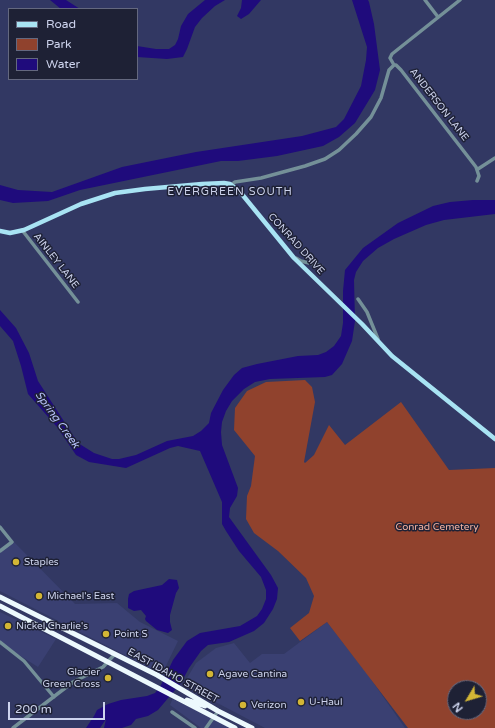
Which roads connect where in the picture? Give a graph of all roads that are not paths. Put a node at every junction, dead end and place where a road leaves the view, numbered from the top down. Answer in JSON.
{"nodes":[{"id":1,"x":425,"y":0,"type":"edge"},
{"id":2,"x":460,"y":0,"type":"edge"},
{"id":3,"x":438,"y":17,"type":"junction"},
{"id":4,"x":394,"y":65,"type":"junction"},
{"id":5,"x":495,"y":158,"type":"edge"},
{"id":6,"x":478,"y":169,"type":"junction"},
{"id":7,"x":477,"y":181,"type":"dead end"},
{"id":8,"x":231,"y":185,"type":"junction"},
{"id":9,"x":22,"y":230,"type":"junction"},
{"id":10,"x":0,"y":231,"type":"edge"},
{"id":11,"x":292,"y":256,"type":"junction"},
{"id":12,"x":321,"y":266,"type":"dead end"},
{"id":13,"x":358,"y":299,"type":"dead end"},
{"id":14,"x":78,"y":302,"type":"dead end"},
{"id":15,"x":384,"y":348,"type":"junction"},
{"id":16,"x":495,"y":439,"type":"edge"},
{"id":17,"x":0,"y":527,"type":"edge"},
{"id":18,"x":0,"y":551,"type":"edge"},
{"id":19,"x":0,"y":597,"type":"edge"},
{"id":20,"x":0,"y":606,"type":"edge"},
{"id":21,"x":0,"y":642,"type":"edge"},
{"id":22,"x":115,"y":654,"type":"junction"},
{"id":23,"x":108,"y":662,"type":"junction"},
{"id":24,"x":54,"y":697,"type":"junction"},
{"id":25,"x":172,"y":712,"type":"dead end"},
{"id":26,"x":216,"y":714,"type":"junction"},
{"id":27,"x":13,"y":728,"type":"edge"},
{"id":28,"x":195,"y":728,"type":"edge"},
{"id":29,"x":206,"y":728,"type":"edge"},
{"id":30,"x":235,"y":728,"type":"edge"},
{"id":31,"x":238,"y":728,"type":"edge"},
{"id":32,"x":252,"y":728,"type":"edge"}],
"edges":[{"from":1,"to":3,"type":"street"},
{"from":2,"to":3,"type":"street"},
{"from":3,"to":4,"type":"street"},
{"from":4,"to":6,"type":"street","name":"ANDERSON LANE"},
{"from":4,"to":8,"type":"street"},
{"from":5,"to":6,"type":"street"},
{"from":6,"to":7,"type":"street"},
{"from":8,"to":9,"type":"main road"},
{"from":8,"to":11,"type":"main road","name":"CONRAD DRIVE"},
{"from":9,"to":10,"type":"main road"},
{"from":9,"to":14,"type":"street","name":"AINLEY LANE"},
{"from":11,"to":12,"type":"street"},
{"from":11,"to":15,"type":"main road","name":"CONRAD DRIVE"},
{"from":13,"to":15,"type":"street"},
{"from":15,"to":16,"type":"main road","name":"CONRAD DRIVE"},
{"from":17,"to":18,"type":"street"},
{"from":19,"to":22,"type":"highway","name":"EAST IDAHO STREET"},
{"from":20,"to":23,"type":"highway","name":"EAST IDAHO STREET"},
{"from":21,"to":24,"type":"street"},
{"from":22,"to":23,"type":"street"},
{"from":22,"to":26,"type":"highway","name":"EAST IDAHO STREET"},
{"from":23,"to":24,"type":"street"},
{"from":23,"to":26,"type":"highway","name":"EAST IDAHO STREET"},
{"from":24,"to":27,"type":"street"},
{"from":25,"to":28,"type":"street"},
{"from":26,"to":29,"type":"street"},
{"from":26,"to":30,"type":"highway","name":"EAST IDAHO STREET"},
{"from":26,"to":32,"type":"highway","name":"EAST IDAHO STREET"},
{"from":30,"to":31,"type":"highway"}]}
